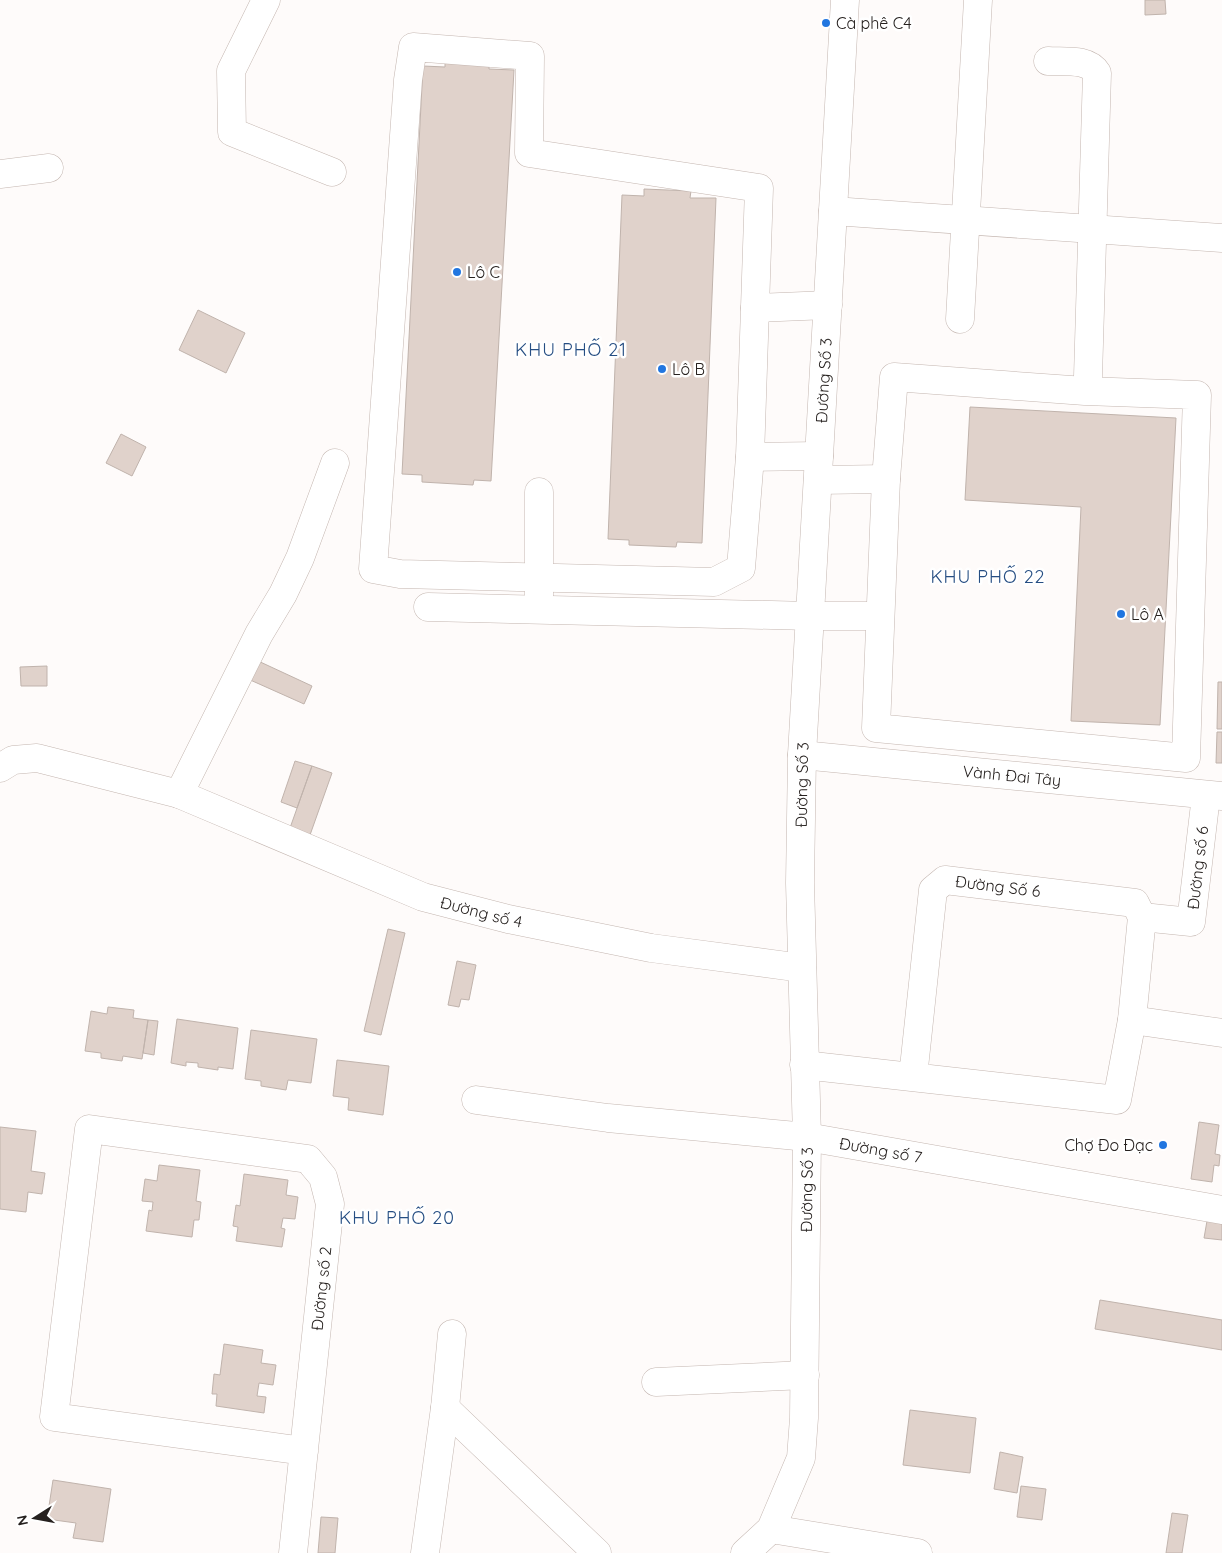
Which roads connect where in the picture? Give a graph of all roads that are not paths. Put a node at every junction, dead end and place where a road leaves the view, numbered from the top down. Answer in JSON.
{"nodes":[{"id":1,"x":266,"y":0,"type":"edge"},
{"id":2,"x":845,"y":0,"type":"edge"},
{"id":3,"x":978,"y":0,"type":"edge"},
{"id":4,"x":1048,"y":61,"type":"dead end"},
{"id":5,"x":50,"y":168,"type":"dead end"},
{"id":6,"x":332,"y":172,"type":"dead end"},
{"id":7,"x":0,"y":174,"type":"edge"},
{"id":8,"x":834,"y":211,"type":"junction"},
{"id":9,"x":965,"y":221,"type":"junction"},
{"id":10,"x":1093,"y":230,"type":"junction"},
{"id":11,"x":1222,"y":238,"type":"edge"},
{"id":12,"x":828,"y":305,"type":"junction"},
{"id":13,"x":755,"y":308,"type":"junction"},
{"id":14,"x":960,"y":319,"type":"dead end"},
{"id":15,"x":1088,"y":377,"type":"dead end"},
{"id":16,"x":750,"y":457,"type":"junction"},
{"id":17,"x":335,"y":462,"type":"dead end"},
{"id":18,"x":819,"y":468,"type":"junction"},
{"id":19,"x":886,"y":479,"type":"junction"},
{"id":20,"x":539,"y":492,"type":"dead end"},
{"id":21,"x":540,"y":577,"type":"junction"},
{"id":22,"x":428,"y":607,"type":"dead end"},
{"id":23,"x":539,"y":610,"type":"junction"},
{"id":24,"x":810,"y":616,"type":"junction"},
{"id":25,"x":880,"y":616,"type":"junction"},
{"id":26,"x":802,"y":754,"type":"junction"},
{"id":27,"x":0,"y":768,"type":"edge"},
{"id":28,"x":179,"y":794,"type":"junction"},
{"id":29,"x":1214,"y":796,"type":"edge"},
{"id":30,"x":1142,"y":917,"type":"junction"},
{"id":31,"x":802,"y":968,"type":"junction"},
{"id":32,"x":1132,"y":1020,"type":"junction"},
{"id":33,"x":1222,"y":1033,"type":"edge"},
{"id":34,"x":804,"y":1065,"type":"junction"},
{"id":35,"x":913,"y":1077,"type":"junction"},
{"id":36,"x":476,"y":1100,"type":"dead end"},
{"id":37,"x":807,"y":1136,"type":"junction"},
{"id":38,"x":1222,"y":1210,"type":"edge"},
{"id":39,"x":452,"y":1334,"type":"dead end"},
{"id":40,"x":805,"y":1375,"type":"junction"},
{"id":41,"x":656,"y":1382,"type":"dead end"},
{"id":42,"x":445,"y":1408,"type":"junction"},
{"id":43,"x":304,"y":1451,"type":"junction"},
{"id":44,"x":771,"y":1530,"type":"junction"},
{"id":45,"x":293,"y":1553,"type":"edge"},
{"id":46,"x":425,"y":1553,"type":"edge"},
{"id":47,"x":597,"y":1553,"type":"edge"},
{"id":48,"x":745,"y":1553,"type":"edge"},
{"id":49,"x":918,"y":1553,"type":"edge"}],
"edges":[{"from":1,"to":6,"type":"street"},
{"from":2,"to":8,"type":"street","name":"Đường Số 3"},
{"from":3,"to":9,"type":"street"},
{"from":4,"to":10,"type":"street"},
{"from":5,"to":7,"type":"street"},
{"from":8,"to":9,"type":"street"},
{"from":8,"to":12,"type":"street","name":"Đường Số 3"},
{"from":9,"to":10,"type":"street"},
{"from":9,"to":14,"type":"street"},
{"from":10,"to":11,"type":"street"},
{"from":10,"to":15,"type":"street"},
{"from":12,"to":13,"type":"street"},
{"from":12,"to":18,"type":"street","name":"Đường Số 3"},
{"from":13,"to":16,"type":"street"},
{"from":13,"to":21,"type":"street"},
{"from":16,"to":18,"type":"street"},
{"from":16,"to":21,"type":"street"},
{"from":17,"to":28,"type":"street"},
{"from":18,"to":19,"type":"street"},
{"from":18,"to":24,"type":"street","name":"Đường Số 3"},
{"from":19,"to":25,"type":"street"},
{"from":19,"to":25,"type":"street"},
{"from":20,"to":21,"type":"street"},
{"from":21,"to":23,"type":"street"},
{"from":22,"to":23,"type":"street"},
{"from":23,"to":24,"type":"street"},
{"from":24,"to":25,"type":"street"},
{"from":24,"to":26,"type":"street","name":"Đường Số 3"},
{"from":26,"to":29,"type":"street","name":"Vành Đai Tây"},
{"from":26,"to":31,"type":"street","name":"Đường Số 3"},
{"from":27,"to":28,"type":"street","name":"Đường số 4"},
{"from":28,"to":31,"type":"street","name":"Đường số 4"},
{"from":29,"to":30,"type":"street","name":"Đường số 6"},
{"from":30,"to":32,"type":"street"},
{"from":30,"to":35,"type":"street","name":"Đường Số 6"},
{"from":31,"to":34,"type":"street","name":"Đường Số 3"},
{"from":32,"to":33,"type":"street"},
{"from":32,"to":35,"type":"street"},
{"from":34,"to":35,"type":"street"},
{"from":34,"to":37,"type":"street","name":"Đường Số 3"},
{"from":36,"to":37,"type":"street","name":"Đường số 7"},
{"from":37,"to":38,"type":"street","name":"Đường số 7"},
{"from":37,"to":40,"type":"street","name":"Đường Số 3"},
{"from":39,"to":42,"type":"street"},
{"from":40,"to":41,"type":"street"},
{"from":40,"to":44,"type":"street","name":"Đường Số 3"},
{"from":42,"to":46,"type":"street"},
{"from":42,"to":47,"type":"street"},
{"from":43,"to":43,"type":"street","name":"Đường số 2"},
{"from":43,"to":45,"type":"street","name":"Đường số 2"},
{"from":44,"to":48,"type":"street","name":"Đường Số 3"},
{"from":44,"to":49,"type":"street"}]}
